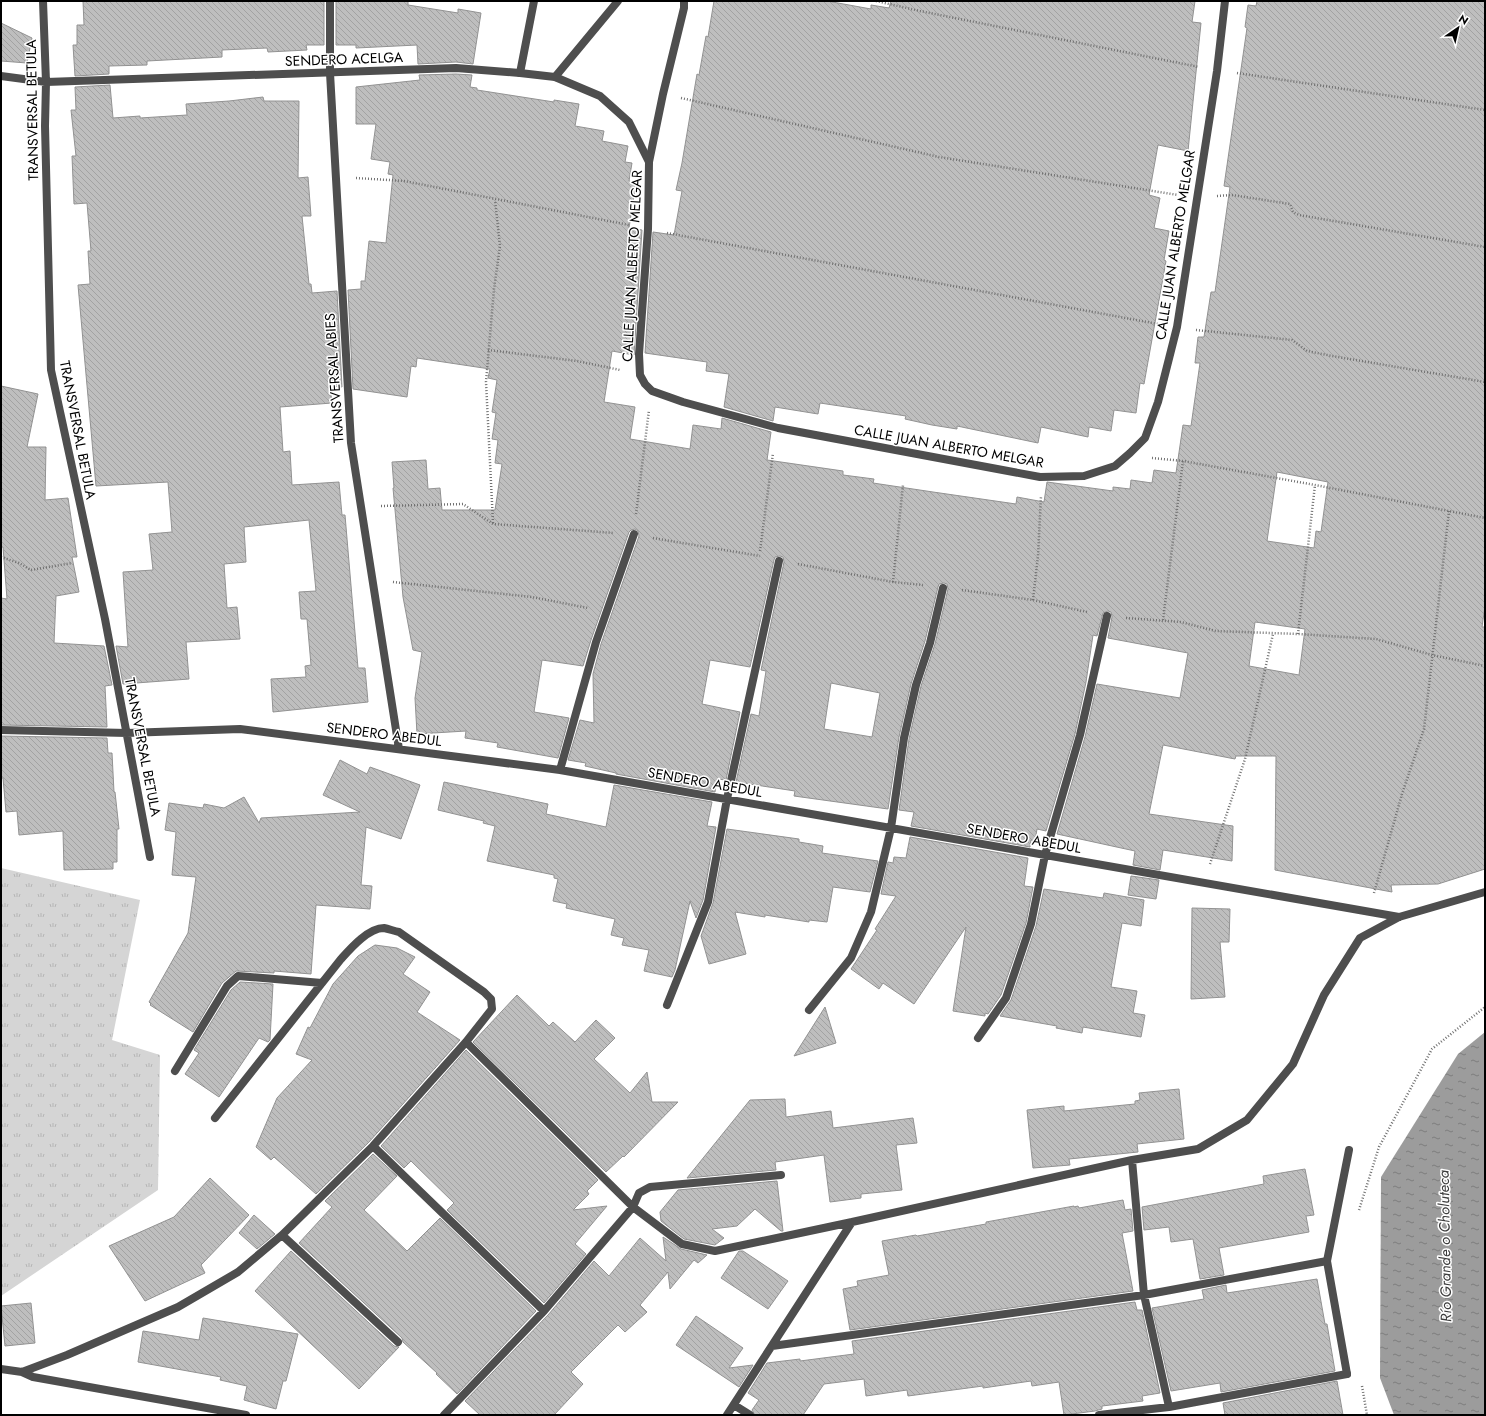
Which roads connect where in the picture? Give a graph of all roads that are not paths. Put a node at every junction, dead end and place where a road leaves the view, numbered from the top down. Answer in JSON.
{"nodes":[{"id":1,"x":42,"y":1,"type":"edge"},
{"id":2,"x":330,"y":1,"type":"edge"},
{"id":3,"x":534,"y":1,"type":"edge"},
{"id":4,"x":618,"y":1,"type":"edge"},
{"id":5,"x":684,"y":1,"type":"edge"},
{"id":6,"x":1224,"y":1,"type":"edge"},
{"id":7,"x":330,"y":73,"type":"junction"},
{"id":8,"x":520,"y":73,"type":"junction"},
{"id":9,"x":1,"y":76,"type":"edge"},
{"id":10,"x":555,"y":77,"type":"junction"},
{"id":11,"x":46,"y":82,"type":"junction"},
{"id":12,"x":650,"y":162,"type":"junction"},
{"id":13,"x":634,"y":534,"type":"road end"},
{"id":14,"x":779,"y":560,"type":"road end"},
{"id":15,"x":943,"y":588,"type":"road end"},
{"id":16,"x":1107,"y":616,"type":"road end"},
{"id":17,"x":1,"y":730,"type":"edge"},
{"id":18,"x":127,"y":734,"type":"junction"},
{"id":19,"x":399,"y":749,"type":"junction"},
{"id":20,"x":560,"y":770,"type":"junction"},
{"id":21,"x":728,"y":800,"type":"junction"},
{"id":22,"x":891,"y":828,"type":"junction"},
{"id":23,"x":1045,"y":855,"type":"junction"},
{"id":24,"x":150,"y":857,"type":"dead end"},
{"id":25,"x":1485,"y":892,"type":"edge"},
{"id":26,"x":1399,"y":917,"type":"junction"},
{"id":27,"x":322,"y":984,"type":"junction"},
{"id":28,"x":667,"y":1005,"type":"dead end"},
{"id":29,"x":809,"y":1010,"type":"dead end"},
{"id":30,"x":978,"y":1038,"type":"dead end"},
{"id":31,"x":466,"y":1042,"type":"junction"},
{"id":32,"x":175,"y":1071,"type":"dead end"},
{"id":33,"x":215,"y":1118,"type":"dead end"},
{"id":34,"x":373,"y":1146,"type":"junction"},
{"id":35,"x":1349,"y":1150,"type":"dead end"},
{"id":36,"x":1132,"y":1160,"type":"junction"},
{"id":37,"x":781,"y":1175,"type":"dead end"},
{"id":38,"x":633,"y":1207,"type":"junction"},
{"id":39,"x":852,"y":1222,"type":"junction"},
{"id":40,"x":282,"y":1235,"type":"junction"},
{"id":41,"x":1327,"y":1261,"type":"junction"},
{"id":42,"x":1144,"y":1295,"type":"junction"},
{"id":43,"x":544,"y":1311,"type":"junction"},
{"id":44,"x":398,"y":1342,"type":"dead end"},
{"id":45,"x":772,"y":1346,"type":"junction"},
{"id":46,"x":1,"y":1369,"type":"edge"},
{"id":47,"x":22,"y":1372,"type":"junction"},
{"id":48,"x":734,"y":1404,"type":"junction"},
{"id":49,"x":1169,"y":1407,"type":"junction"},
{"id":50,"x":246,"y":1415,"type":"edge"},
{"id":51,"x":444,"y":1415,"type":"edge"},
{"id":52,"x":727,"y":1415,"type":"edge"},
{"id":53,"x":750,"y":1415,"type":"edge"},
{"id":54,"x":1099,"y":1415,"type":"edge"}],
"edges":[{"from":1,"to":11,"type":"street","name":"TRANSVERSAL BETULA"},
{"from":2,"to":7,"type":"street","name":"TRANSVERSAL ABIES"},
{"from":3,"to":8,"type":"street"},
{"from":4,"to":10,"type":"street"},
{"from":5,"to":12,"type":"street","name":"CALLE JUAN ALBERTO MELGAR"},
{"from":6,"to":12,"type":"street","name":"CALLE JUAN ALBERTO MELGAR"},
{"from":7,"to":8,"type":"street","name":"SENDERO ACELGA"},
{"from":7,"to":11,"type":"street","name":"SENDERO ACELGA"},
{"from":7,"to":19,"type":"street","name":"TRANSVERSAL ABIES"},
{"from":8,"to":10,"type":"street","name":"SENDERO ACELGA"},
{"from":9,"to":11,"type":"street","name":"SENDERO ACELGA"},
{"from":10,"to":12,"type":"street","name":"SENDERO ACELGA"},
{"from":11,"to":18,"type":"street","name":"TRANSVERSAL BETULA"},
{"from":13,"to":20,"type":"street"},
{"from":14,"to":21,"type":"street"},
{"from":15,"to":22,"type":"street"},
{"from":16,"to":23,"type":"street"},
{"from":17,"to":18,"type":"street","name":"SENDERO ABEDUL"},
{"from":18,"to":19,"type":"street","name":"SENDERO ABEDUL"},
{"from":18,"to":24,"type":"street","name":"TRANSVERSAL BETULA"},
{"from":19,"to":20,"type":"street","name":"SENDERO ABEDUL"},
{"from":20,"to":21,"type":"street","name":"SENDERO ABEDUL"},
{"from":21,"to":22,"type":"street","name":"SENDERO ABEDUL"},
{"from":21,"to":28,"type":"street"},
{"from":22,"to":23,"type":"street","name":"SENDERO ABEDUL"},
{"from":22,"to":29,"type":"street"},
{"from":23,"to":26,"type":"street","name":"SENDERO ABEDUL"},
{"from":23,"to":30,"type":"street"},
{"from":25,"to":26,"type":"street"},
{"from":26,"to":36,"type":"street"},
{"from":27,"to":31,"type":"street"},
{"from":27,"to":32,"type":"street"},
{"from":27,"to":33,"type":"street"},
{"from":31,"to":34,"type":"street"},
{"from":31,"to":38,"type":"street"},
{"from":34,"to":40,"type":"street"},
{"from":34,"to":43,"type":"street"},
{"from":35,"to":41,"type":"street"},
{"from":36,"to":39,"type":"street"},
{"from":36,"to":42,"type":"street"},
{"from":37,"to":38,"type":"street"},
{"from":38,"to":39,"type":"street"},
{"from":38,"to":43,"type":"street"},
{"from":39,"to":45,"type":"street"},
{"from":40,"to":44,"type":"street"},
{"from":40,"to":47,"type":"street"},
{"from":41,"to":42,"type":"street"},
{"from":41,"to":49,"type":"street"},
{"from":42,"to":45,"type":"street"},
{"from":42,"to":49,"type":"street"},
{"from":43,"to":51,"type":"street"},
{"from":45,"to":48,"type":"street"},
{"from":46,"to":47,"type":"street"},
{"from":47,"to":50,"type":"street"},
{"from":48,"to":52,"type":"street"},
{"from":48,"to":53,"type":"street"},
{"from":49,"to":54,"type":"street"}]}
